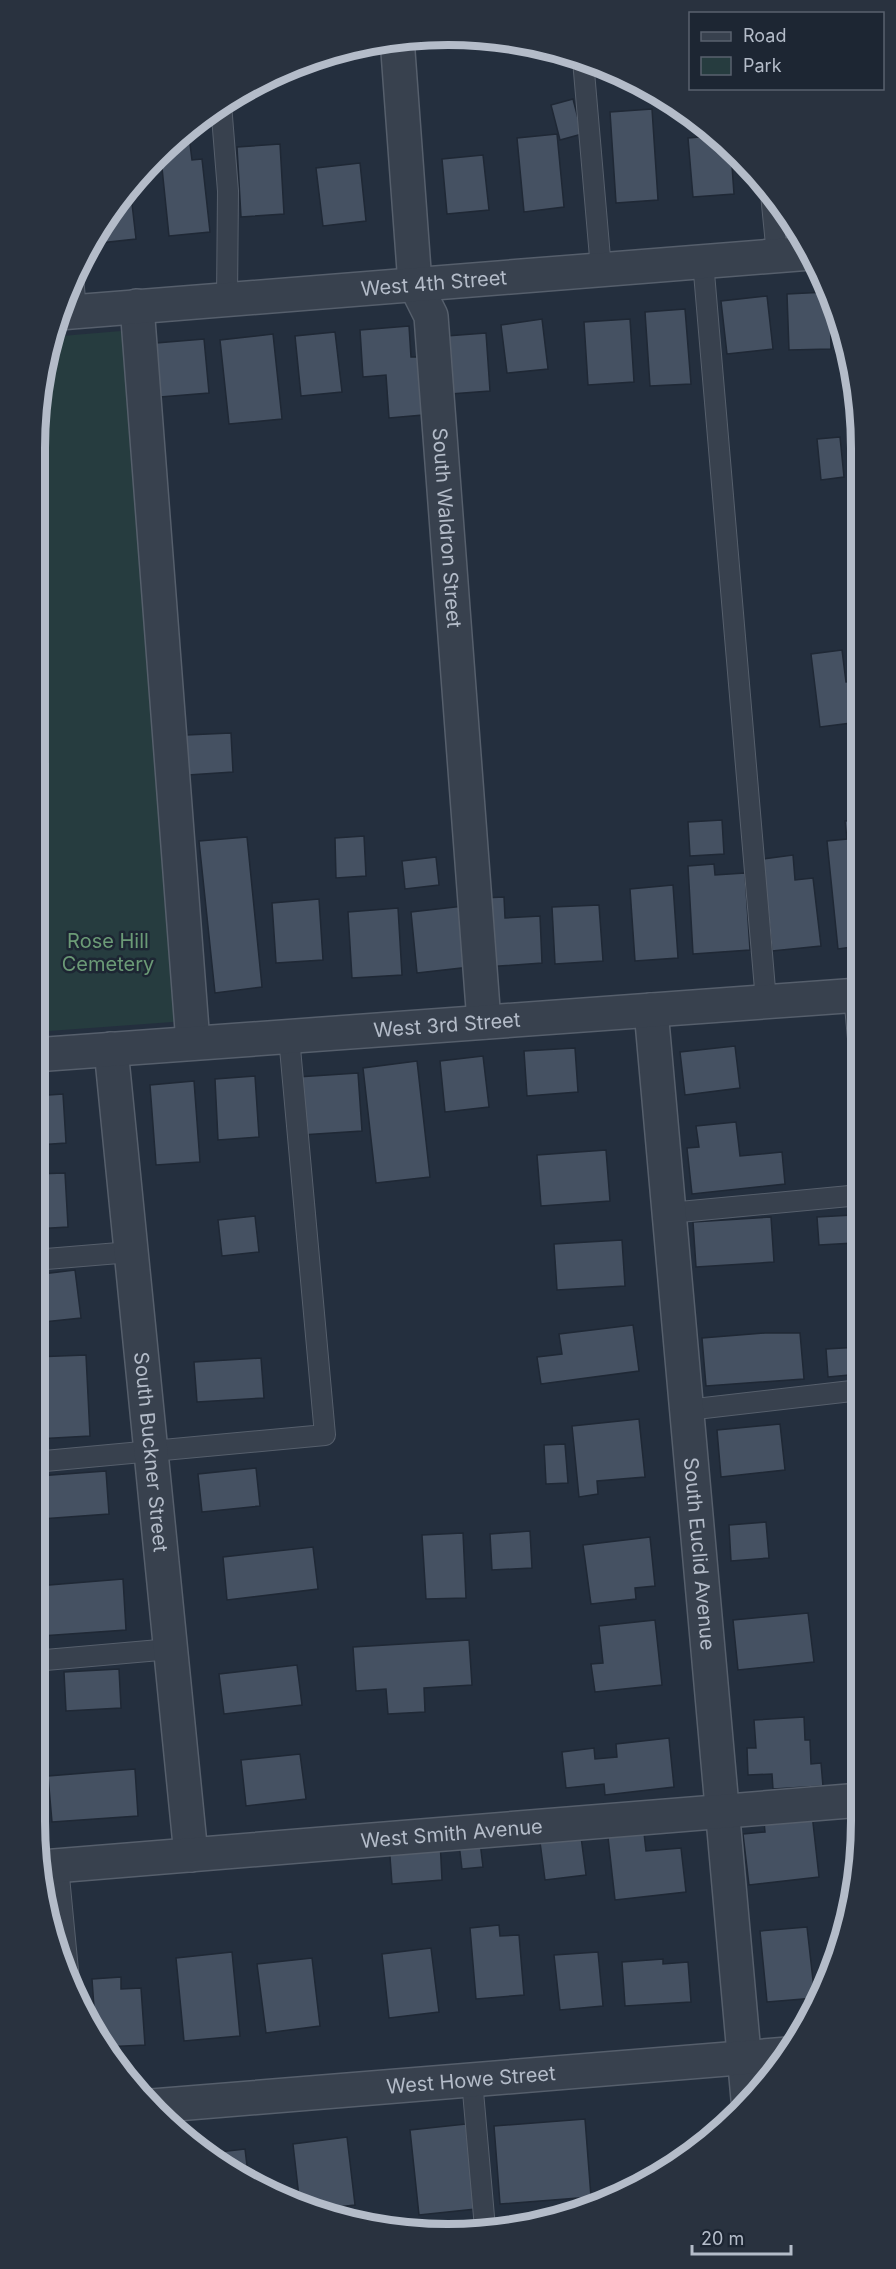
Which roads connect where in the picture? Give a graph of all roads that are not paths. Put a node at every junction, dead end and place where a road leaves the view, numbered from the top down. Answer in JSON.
{"nodes":[{"id":1,"x":398,"y":48,"type":"edge"},
{"id":2,"x":584,"y":68,"type":"edge"},
{"id":3,"x":222,"y":115,"type":"edge"},
{"id":4,"x":773,"y":209,"type":"edge"},
{"id":5,"x":800,"y":254,"type":"edge"},
{"id":6,"x":777,"y":255,"type":"junction"},
{"id":7,"x":703,"y":261,"type":"junction"},
{"id":8,"x":601,"y":269,"type":"junction"},
{"id":9,"x":416,"y":284,"type":"junction"},
{"id":10,"x":227,"y":299,"type":"junction"},
{"id":11,"x":137,"y":306,"type":"junction"},
{"id":12,"x":68,"y":312,"type":"edge"},
{"id":13,"x":851,"y":995,"type":"edge"},
{"id":14,"x":766,"y":1002,"type":"junction"},
{"id":15,"x":651,"y":1010,"type":"junction"},
{"id":16,"x":484,"y":1022,"type":"junction"},
{"id":17,"x":289,"y":1037,"type":"junction"},
{"id":18,"x":193,"y":1043,"type":"junction"},
{"id":19,"x":111,"y":1049,"type":"junction"},
{"id":20,"x":45,"y":1054,"type":"edge"},
{"id":21,"x":851,"y":1196,"type":"edge"},
{"id":22,"x":669,"y":1212,"type":"junction"},
{"id":23,"x":131,"y":1252,"type":"junction"},
{"id":24,"x":45,"y":1259,"type":"edge"},
{"id":25,"x":851,"y":1391,"type":"edge"},
{"id":26,"x":687,"y":1410,"type":"junction"},
{"id":27,"x":151,"y":1452,"type":"junction"},
{"id":28,"x":45,"y":1461,"type":"edge"},
{"id":29,"x":171,"y":1649,"type":"junction"},
{"id":30,"x":45,"y":1659,"type":"edge"},
{"id":31,"x":851,"y":1801,"type":"edge"},
{"id":32,"x":724,"y":1812,"type":"junction"},
{"id":33,"x":191,"y":1855,"type":"junction"},
{"id":34,"x":50,"y":1866,"type":"edge"},
{"id":35,"x":61,"y":1932,"type":"edge"},
{"id":36,"x":776,"y":2055,"type":"edge"},
{"id":37,"x":745,"y":2058,"type":"junction"},
{"id":38,"x":472,"y":2080,"type":"junction"},
{"id":39,"x":747,"y":2091,"type":"edge"},
{"id":40,"x":162,"y":2105,"type":"edge"},
{"id":41,"x":484,"y":2222,"type":"edge"}],
"edges":[{"from":1,"to":9,"type":"street","name":"South Waldron Street"},
{"from":2,"to":8,"type":"lane"},
{"from":3,"to":10,"type":"lane"},
{"from":4,"to":6,"type":"lane"},
{"from":5,"to":6,"type":"street","name":"West 4th Street"},
{"from":6,"to":7,"type":"street","name":"West 4th Street"},
{"from":7,"to":8,"type":"street","name":"West 4th Street"},
{"from":7,"to":14,"type":"lane"},
{"from":8,"to":9,"type":"street","name":"West 4th Street"},
{"from":9,"to":10,"type":"street","name":"West 4th Street"},
{"from":9,"to":16,"type":"street","name":"South Waldron Street"},
{"from":10,"to":11,"type":"street","name":"West 4th Street"},
{"from":11,"to":12,"type":"street","name":"West 4th Street"},
{"from":11,"to":18,"type":"street"},
{"from":13,"to":14,"type":"street","name":"West 3rd Street"},
{"from":14,"to":15,"type":"street","name":"West 3rd Street"},
{"from":15,"to":16,"type":"street","name":"West 3rd Street"},
{"from":15,"to":22,"type":"street","name":"South Euclid Avenue"},
{"from":16,"to":17,"type":"street","name":"West 3rd Street"},
{"from":17,"to":18,"type":"street","name":"West 3rd Street"},
{"from":17,"to":27,"type":"lane"},
{"from":18,"to":19,"type":"street","name":"West 3rd Street"},
{"from":19,"to":20,"type":"street","name":"West 3rd Street"},
{"from":19,"to":23,"type":"street","name":"South Buckner Street"},
{"from":21,"to":22,"type":"lane"},
{"from":22,"to":26,"type":"street","name":"South Euclid Avenue"},
{"from":23,"to":24,"type":"lane"},
{"from":23,"to":27,"type":"street","name":"South Buckner Street"},
{"from":25,"to":26,"type":"lane"},
{"from":26,"to":32,"type":"street","name":"South Euclid Avenue"},
{"from":27,"to":28,"type":"lane"},
{"from":27,"to":29,"type":"street","name":"South Buckner Street"},
{"from":29,"to":30,"type":"lane"},
{"from":29,"to":33,"type":"street","name":"South Buckner Street"},
{"from":31,"to":32,"type":"street","name":"West Smith Avenue"},
{"from":32,"to":33,"type":"street","name":"West Smith Avenue"},
{"from":32,"to":37,"type":"street","name":"South Euclid Avenue"},
{"from":33,"to":34,"type":"street","name":"West Smith Avenue"},
{"from":34,"to":35,"type":"lane"},
{"from":36,"to":37,"type":"street","name":"West Howe Street"},
{"from":37,"to":38,"type":"street","name":"West Howe Street"},
{"from":37,"to":39,"type":"street","name":"South Euclid Avenue"},
{"from":38,"to":40,"type":"street","name":"West Howe Street"},
{"from":38,"to":41,"type":"lane"}]}
